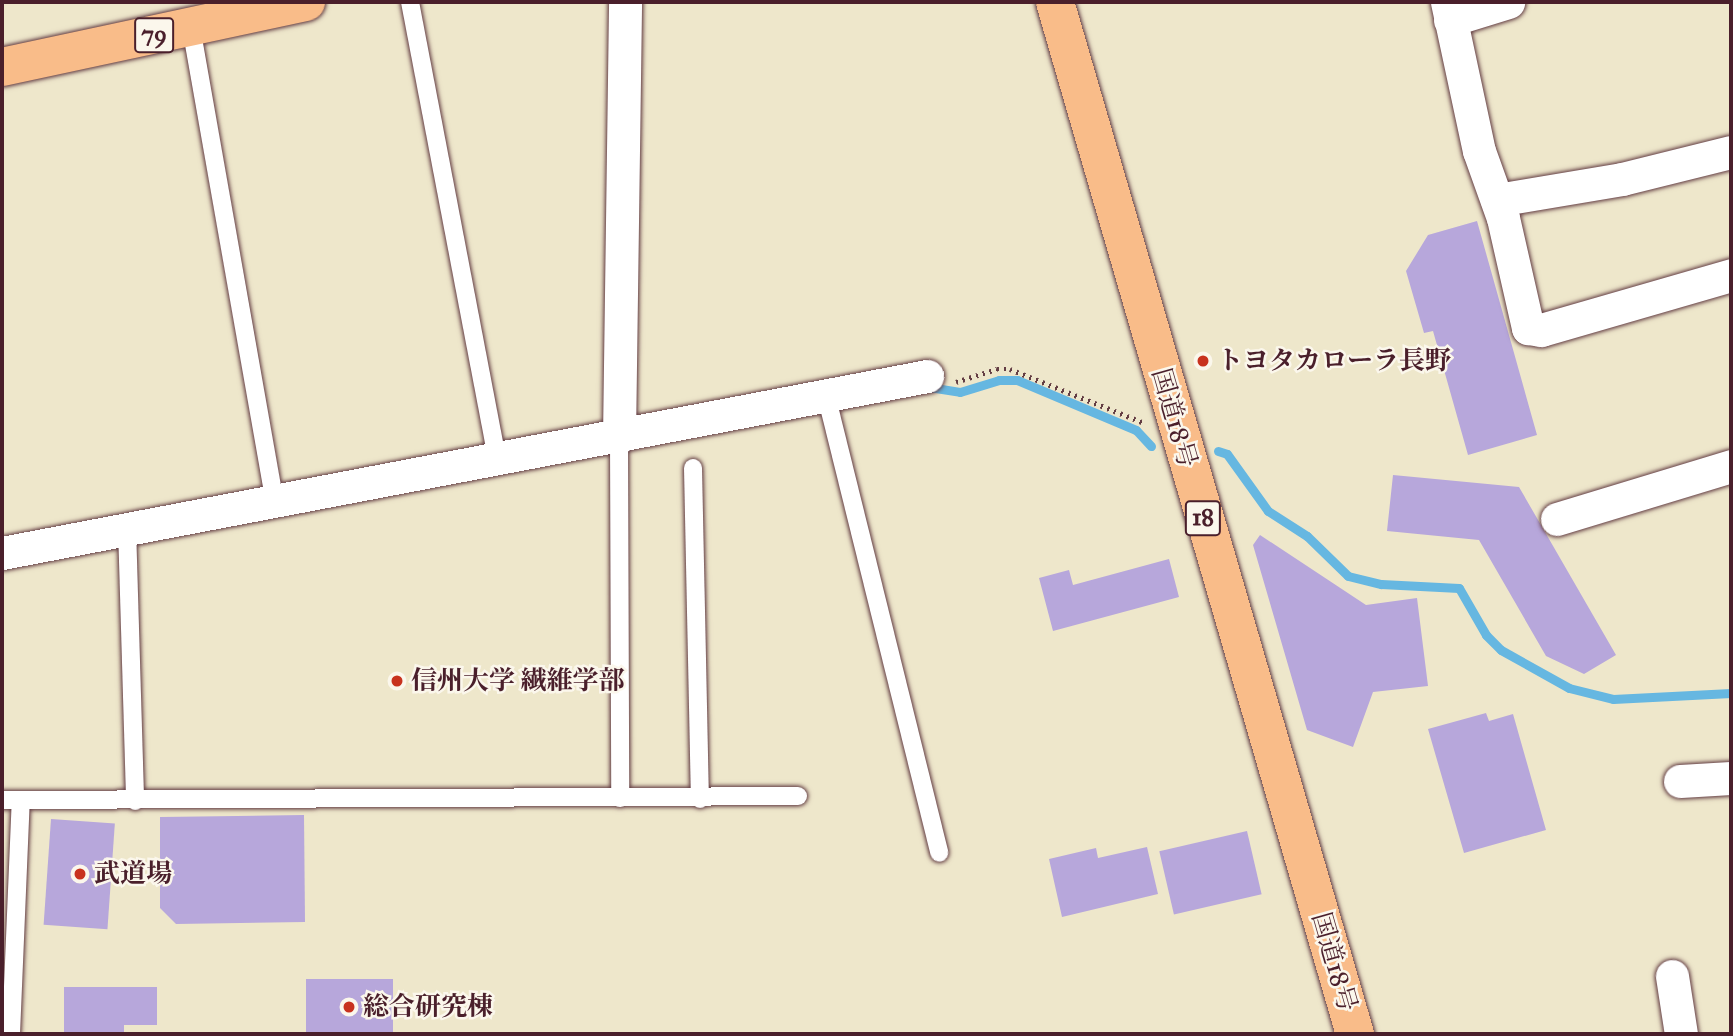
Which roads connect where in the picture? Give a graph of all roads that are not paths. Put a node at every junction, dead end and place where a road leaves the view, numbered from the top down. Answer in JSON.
{"nodes":[{"id":1,"x":306,"y":2,"type":"edge"},
{"id":2,"x":410,"y":2,"type":"edge"},
{"id":3,"x":625,"y":2,"type":"edge"},
{"id":4,"x":1055,"y":2,"type":"edge"},
{"id":5,"x":1508,"y":2,"type":"edge"},
{"id":6,"x":1448,"y":11,"type":"edge"},
{"id":7,"x":191,"y":27,"type":"junction"},
{"id":8,"x":2,"y":67,"type":"edge"},
{"id":9,"x":1731,"y":152,"type":"edge"},
{"id":10,"x":1497,"y":200,"type":"junction"},
{"id":11,"x":1731,"y":275,"type":"edge"},
{"id":12,"x":927,"y":376,"type":"road end"},
{"id":13,"x":827,"y":403,"type":"junction"},
{"id":14,"x":619,"y":446,"type":"junction"},
{"id":15,"x":497,"y":459,"type":"junction"},
{"id":16,"x":1731,"y":466,"type":"edge"},
{"id":17,"x":693,"y":468,"type":"dead end"},
{"id":18,"x":275,"y":500,"type":"junction"},
{"id":19,"x":1557,"y":519,"type":"dead end"},
{"id":20,"x":127,"y":535,"type":"junction"},
{"id":21,"x":2,"y":553,"type":"edge"},
{"id":22,"x":1731,"y":778,"type":"edge"},
{"id":23,"x":1680,"y":781,"type":"dead end"},
{"id":24,"x":798,"y":796,"type":"dead end"},
{"id":25,"x":620,"y":798,"type":"junction"},
{"id":26,"x":701,"y":799,"type":"junction"},
{"id":27,"x":2,"y":800,"type":"edge"},
{"id":28,"x":21,"y":800,"type":"junction"},
{"id":29,"x":135,"y":801,"type":"junction"},
{"id":30,"x":939,"y":853,"type":"dead end"},
{"id":31,"x":1672,"y":976,"type":"dead end"},
{"id":32,"x":11,"y":1034,"type":"edge"},
{"id":33,"x":1355,"y":1034,"type":"edge"},
{"id":34,"x":1681,"y":1034,"type":"edge"}],
"edges":[{"from":1,"to":7,"type":"main road","number":"79"},
{"from":2,"to":15,"type":"lane"},
{"from":3,"to":14,"type":"street"},
{"from":4,"to":33,"type":"main road","name":"国道18号","number":"18"},
{"from":5,"to":6,"type":"street"},
{"from":6,"to":10,"type":"street"},
{"from":7,"to":8,"type":"main road","number":"79"},
{"from":7,"to":18,"type":"lane"},
{"from":9,"to":10,"type":"street"},
{"from":10,"to":11,"type":"street"},
{"from":12,"to":13,"type":"street"},
{"from":13,"to":14,"type":"street"},
{"from":13,"to":30,"type":"lane"},
{"from":14,"to":15,"type":"street"},
{"from":14,"to":25,"type":"lane"},
{"from":15,"to":18,"type":"street"},
{"from":16,"to":19,"type":"street"},
{"from":17,"to":26,"type":"lane"},
{"from":18,"to":20,"type":"street"},
{"from":20,"to":21,"type":"street"},
{"from":20,"to":29,"type":"lane"},
{"from":22,"to":23,"type":"street"},
{"from":24,"to":26,"type":"lane"},
{"from":25,"to":26,"type":"lane"},
{"from":25,"to":29,"type":"lane"},
{"from":27,"to":28,"type":"lane"},
{"from":28,"to":29,"type":"lane"},
{"from":28,"to":32,"type":"lane"},
{"from":31,"to":34,"type":"street"}]}
